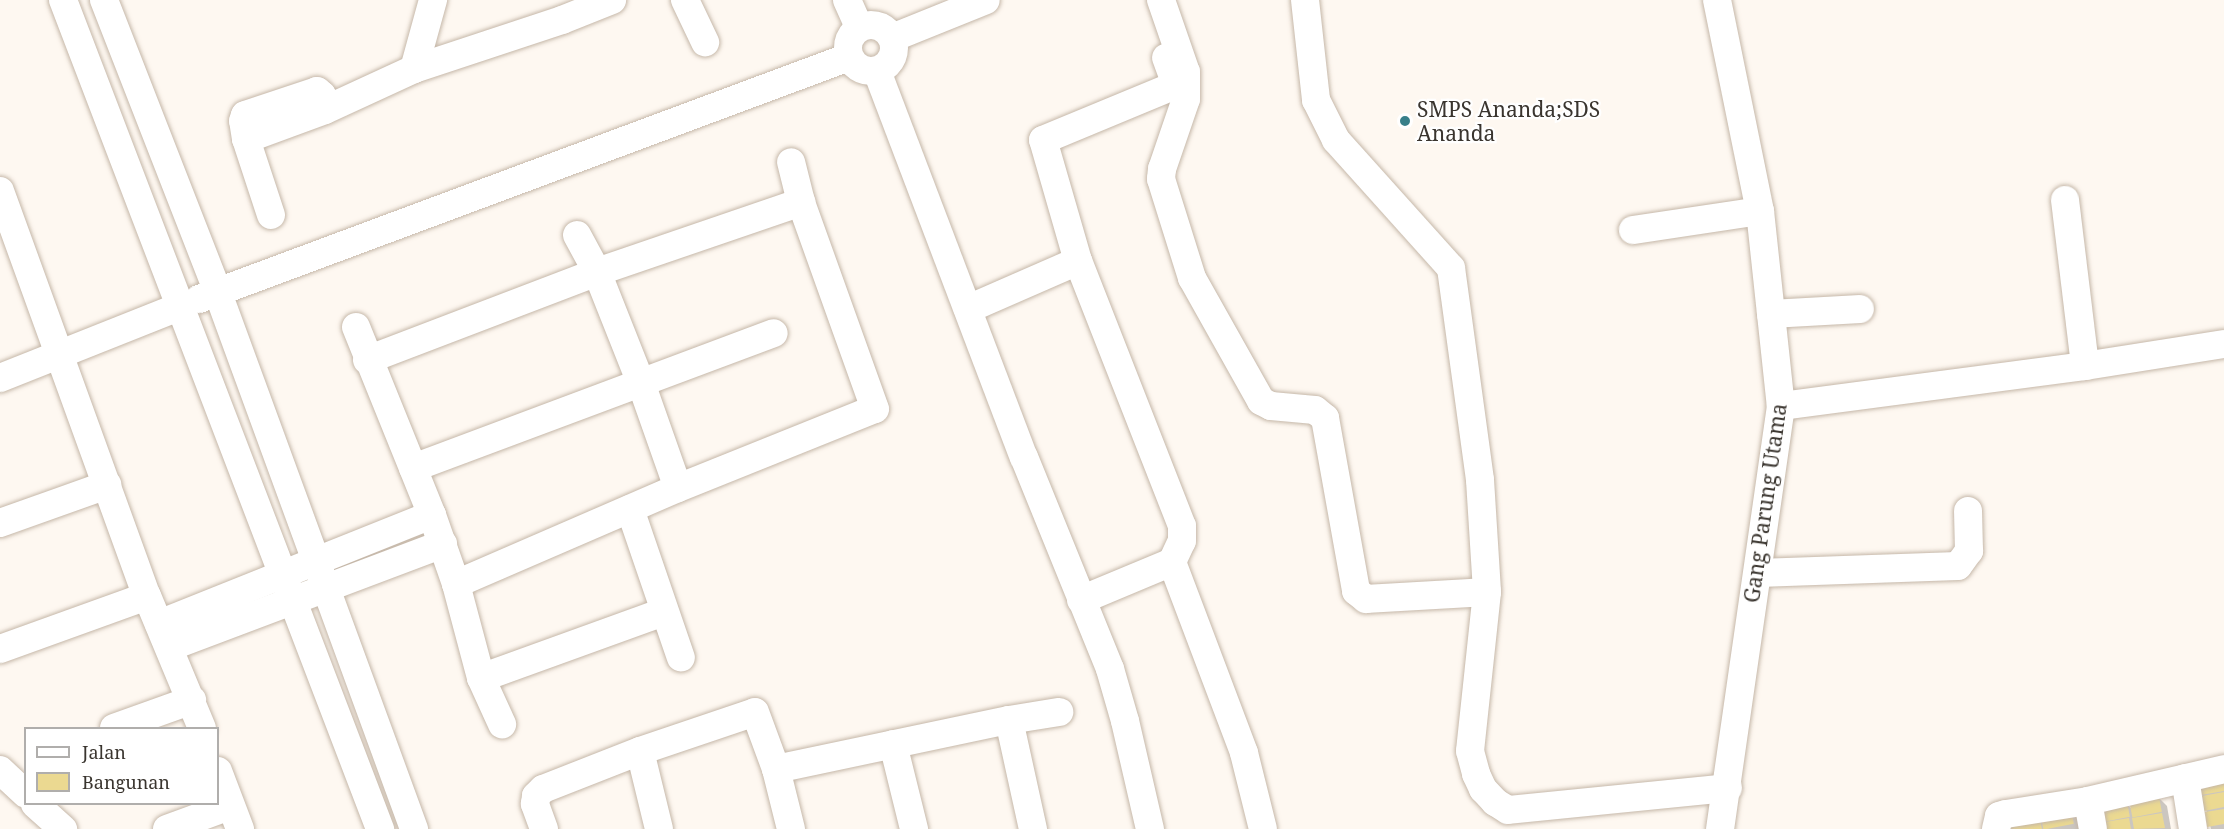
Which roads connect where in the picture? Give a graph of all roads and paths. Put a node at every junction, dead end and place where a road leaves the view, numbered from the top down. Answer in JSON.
{"nodes":[{"id":1,"x":63,"y":0,"type":"edge"},
{"id":2,"x":104,"y":0,"type":"edge"},
{"id":3,"x":433,"y":0,"type":"edge"},
{"id":4,"x":612,"y":0,"type":"edge"},
{"id":5,"x":685,"y":0,"type":"edge"},
{"id":6,"x":847,"y":0,"type":"edge"},
{"id":7,"x":986,"y":0,"type":"edge"},
{"id":8,"x":1305,"y":0,"type":"edge"},
{"id":9,"x":1717,"y":0,"type":"edge"},
{"id":10,"x":1155,"y":6,"type":"edge"},
{"id":11,"x":859,"y":27,"type":"junction"},
{"id":12,"x":892,"y":38,"type":"junction"},
{"id":13,"x":705,"y":42,"type":"dead end"},
{"id":14,"x":849,"y":57,"type":"junction"},
{"id":15,"x":414,"y":69,"type":"junction"},
{"id":16,"x":877,"y":71,"type":"junction"},
{"id":17,"x":791,"y":162,"type":"dead end"},
{"id":18,"x":0,"y":191,"type":"edge"},
{"id":19,"x":2065,"y":200,"type":"dead end"},
{"id":20,"x":801,"y":202,"type":"junction"},
{"id":21,"x":1760,"y":211,"type":"junction"},
{"id":22,"x":271,"y":215,"type":"dead end"},
{"id":23,"x":1632,"y":230,"type":"dead end"},
{"id":24,"x":578,"y":235,"type":"dead end"},
{"id":25,"x":8,"y":243,"type":"edge"},
{"id":26,"x":1078,"y":261,"type":"junction"},
{"id":27,"x":597,"y":272,"type":"junction"},
{"id":28,"x":218,"y":293,"type":"junction"},
{"id":29,"x":175,"y":308,"type":"junction"},
{"id":30,"x":968,"y":309,"type":"junction"},
{"id":31,"x":1860,"y":309,"type":"dead end"},
{"id":32,"x":1771,"y":314,"type":"junction"},
{"id":33,"x":356,"y":327,"type":"dead end"},
{"id":34,"x":774,"y":333,"type":"dead end"},
{"id":35,"x":2224,"y":344,"type":"edge"},
{"id":36,"x":60,"y":354,"type":"junction"},
{"id":37,"x":368,"y":360,"type":"junction"},
{"id":38,"x":2085,"y":366,"type":"junction"},
{"id":39,"x":0,"y":378,"type":"edge"},
{"id":40,"x":641,"y":384,"type":"junction"},
{"id":41,"x":1781,"y":406,"type":"junction"},
{"id":42,"x":413,"y":468,"type":"junction"},
{"id":43,"x":107,"y":485,"type":"junction"},
{"id":44,"x":678,"y":488,"type":"junction"},
{"id":45,"x":630,"y":509,"type":"junction"},
{"id":46,"x":1968,"y":511,"type":"dead end"},
{"id":47,"x":432,"y":515,"type":"junction"},
{"id":48,"x":0,"y":523,"type":"edge"},
{"id":49,"x":443,"y":544,"type":"junction"},
{"id":50,"x":317,"y":560,"type":"junction"},
{"id":51,"x":1172,"y":562,"type":"junction"},
{"id":52,"x":283,"y":573,"type":"junction"},
{"id":53,"x":1758,"y":573,"type":"junction"},
{"id":54,"x":456,"y":584,"type":"junction"},
{"id":55,"x":327,"y":588,"type":"junction"},
{"id":56,"x":1487,"y":592,"type":"junction"},
{"id":57,"x":147,"y":596,"type":"junction"},
{"id":58,"x":1081,"y":600,"type":"junction"},
{"id":59,"x":293,"y":601,"type":"junction"},
{"id":60,"x":663,"y":612,"type":"junction"},
{"id":61,"x":165,"y":636,"type":"junction"},
{"id":62,"x":0,"y":649,"type":"edge"},
{"id":63,"x":681,"y":658,"type":"dead end"},
{"id":64,"x":481,"y":678,"type":"junction"},
{"id":65,"x":192,"y":700,"type":"junction"},
{"id":66,"x":1059,"y":712,"type":"dead end"},
{"id":67,"x":1009,"y":720,"type":"junction"},
{"id":68,"x":502,"y":724,"type":"dead end"},
{"id":69,"x":119,"y":727,"type":"edge"},
{"id":70,"x":201,"y":727,"type":"edge"},
{"id":71,"x":892,"y":744,"type":"junction"},
{"id":72,"x":640,"y":751,"type":"junction"},
{"id":73,"x":24,"y":762,"type":"edge"},
{"id":74,"x":776,"y":769,"type":"junction"},
{"id":75,"x":2224,"y":769,"type":"edge"},
{"id":76,"x":0,"y":770,"type":"edge"},
{"id":77,"x":219,"y":774,"type":"edge"},
{"id":78,"x":2186,"y":778,"type":"junction"},
{"id":79,"x":1728,"y":788,"type":"junction"},
{"id":80,"x":24,"y":792,"type":"edge"},
{"id":81,"x":2088,"y":801,"type":"junction"},
{"id":82,"x":36,"y":805,"type":"edge"},
{"id":83,"x":235,"y":818,"type":"edge"},
{"id":84,"x":63,"y":829,"type":"edge"},
{"id":85,"x":167,"y":829,"type":"edge"},
{"id":86,"x":380,"y":829,"type":"edge"},
{"id":87,"x":414,"y":829,"type":"edge"},
{"id":88,"x":544,"y":829,"type":"edge"},
{"id":89,"x":658,"y":829,"type":"edge"},
{"id":90,"x":791,"y":829,"type":"edge"},
{"id":91,"x":914,"y":829,"type":"edge"},
{"id":92,"x":1033,"y":829,"type":"edge"},
{"id":93,"x":1150,"y":829,"type":"edge"},
{"id":94,"x":1263,"y":829,"type":"edge"},
{"id":95,"x":1720,"y":829,"type":"edge"},
{"id":96,"x":1996,"y":829,"type":"edge"},
{"id":97,"x":2093,"y":829,"type":"edge"},
{"id":98,"x":2193,"y":829,"type":"edge"}],
"edges":[{"from":1,"to":29,"type":"street"},
{"from":2,"to":28,"type":"street"},
{"from":3,"to":15,"type":"street"},
{"from":4,"to":15,"type":"street"},
{"from":5,"to":13,"type":"street"},
{"from":6,"to":11,"type":"street"},
{"from":7,"to":12,"type":"street"},
{"from":8,"to":56,"type":"street"},
{"from":9,"to":21,"type":"street","name":"Gang Parung Utama"},
{"from":10,"to":26,"type":"street"},
{"from":10,"to":56,"type":"street"},
{"from":11,"to":12,"type":"street"},
{"from":11,"to":14,"type":"street"},
{"from":12,"to":16,"type":"street"},
{"from":14,"to":16,"type":"street"},
{"from":14,"to":28,"type":"street"},
{"from":15,"to":22,"type":"street"},
{"from":16,"to":30,"type":"street"},
{"from":17,"to":20,"type":"street"},
{"from":18,"to":25,"type":"street"},
{"from":19,"to":38,"type":"street"},
{"from":20,"to":27,"type":"street"},
{"from":20,"to":44,"type":"street"},
{"from":21,"to":23,"type":"street"},
{"from":21,"to":32,"type":"street","name":"Gang Parung Utama"},
{"from":24,"to":27,"type":"street"},
{"from":25,"to":36,"type":"street"},
{"from":26,"to":30,"type":"street"},
{"from":26,"to":51,"type":"street"},
{"from":27,"to":37,"type":"street"},
{"from":27,"to":40,"type":"street"},
{"from":28,"to":29,"type":"street"},
{"from":28,"to":50,"type":"street"},
{"from":29,"to":36,"type":"street"},
{"from":29,"to":52,"type":"street"},
{"from":30,"to":58,"type":"street"},
{"from":31,"to":32,"type":"street"},
{"from":32,"to":41,"type":"street","name":"Gang Parung Utama"},
{"from":33,"to":37,"type":"street"},
{"from":34,"to":40,"type":"street"},
{"from":35,"to":38,"type":"street"},
{"from":36,"to":39,"type":"street"},
{"from":36,"to":43,"type":"street"},
{"from":37,"to":42,"type":"street"},
{"from":38,"to":41,"type":"street"},
{"from":40,"to":42,"type":"street"},
{"from":40,"to":44,"type":"street"},
{"from":41,"to":53,"type":"street","name":"Gang Parung Utama"},
{"from":42,"to":47,"type":"street"},
{"from":43,"to":48,"type":"street"},
{"from":43,"to":57,"type":"street"},
{"from":44,"to":45,"type":"street"},
{"from":45,"to":54,"type":"street"},
{"from":45,"to":60,"type":"street"},
{"from":46,"to":53,"type":"street"},
{"from":47,"to":49,"type":"street"},
{"from":47,"to":50,"type":"street"},
{"from":49,"to":54,"type":"street"},
{"from":49,"to":55,"type":"street"},
{"from":50,"to":52,"type":"street"},
{"from":50,"to":55,"type":"street"},
{"from":51,"to":58,"type":"street"},
{"from":51,"to":94,"type":"street"},
{"from":52,"to":59,"type":"street"},
{"from":52,"to":61,"type":"street"},
{"from":53,"to":79,"type":"street","name":"Gang Parung Utama"},
{"from":54,"to":64,"type":"street"},
{"from":55,"to":59,"type":"street"},
{"from":55,"to":87,"type":"street"},
{"from":56,"to":79,"type":"street"},
{"from":57,"to":61,"type":"street"},
{"from":57,"to":62,"type":"street"},
{"from":58,"to":93,"type":"street"},
{"from":59,"to":61,"type":"street"},
{"from":59,"to":86,"type":"street"},
{"from":60,"to":63,"type":"street"},
{"from":60,"to":64,"type":"street"},
{"from":61,"to":65,"type":"street"},
{"from":64,"to":68,"type":"street"},
{"from":65,"to":69,"type":"street"},
{"from":65,"to":70,"type":"street"},
{"from":66,"to":67,"type":"street"},
{"from":67,"to":71,"type":"street"},
{"from":67,"to":92,"type":"street"},
{"from":71,"to":74,"type":"street"},
{"from":71,"to":91,"type":"street"},
{"from":72,"to":74,"type":"street"},
{"from":72,"to":88,"type":"street"},
{"from":72,"to":89,"type":"street"},
{"from":73,"to":76,"type":"street"},
{"from":74,"to":90,"type":"street"},
{"from":75,"to":78,"type":"street"},
{"from":76,"to":80,"type":"street"},
{"from":77,"to":83,"type":"street"},
{"from":78,"to":81,"type":"street"},
{"from":78,"to":98,"type":"street"},
{"from":79,"to":95,"type":"street","name":"Gang Parung Utama"},
{"from":81,"to":96,"type":"street"},
{"from":81,"to":97,"type":"street"},
{"from":82,"to":84,"type":"street"},
{"from":83,"to":85,"type":"street"}]}
